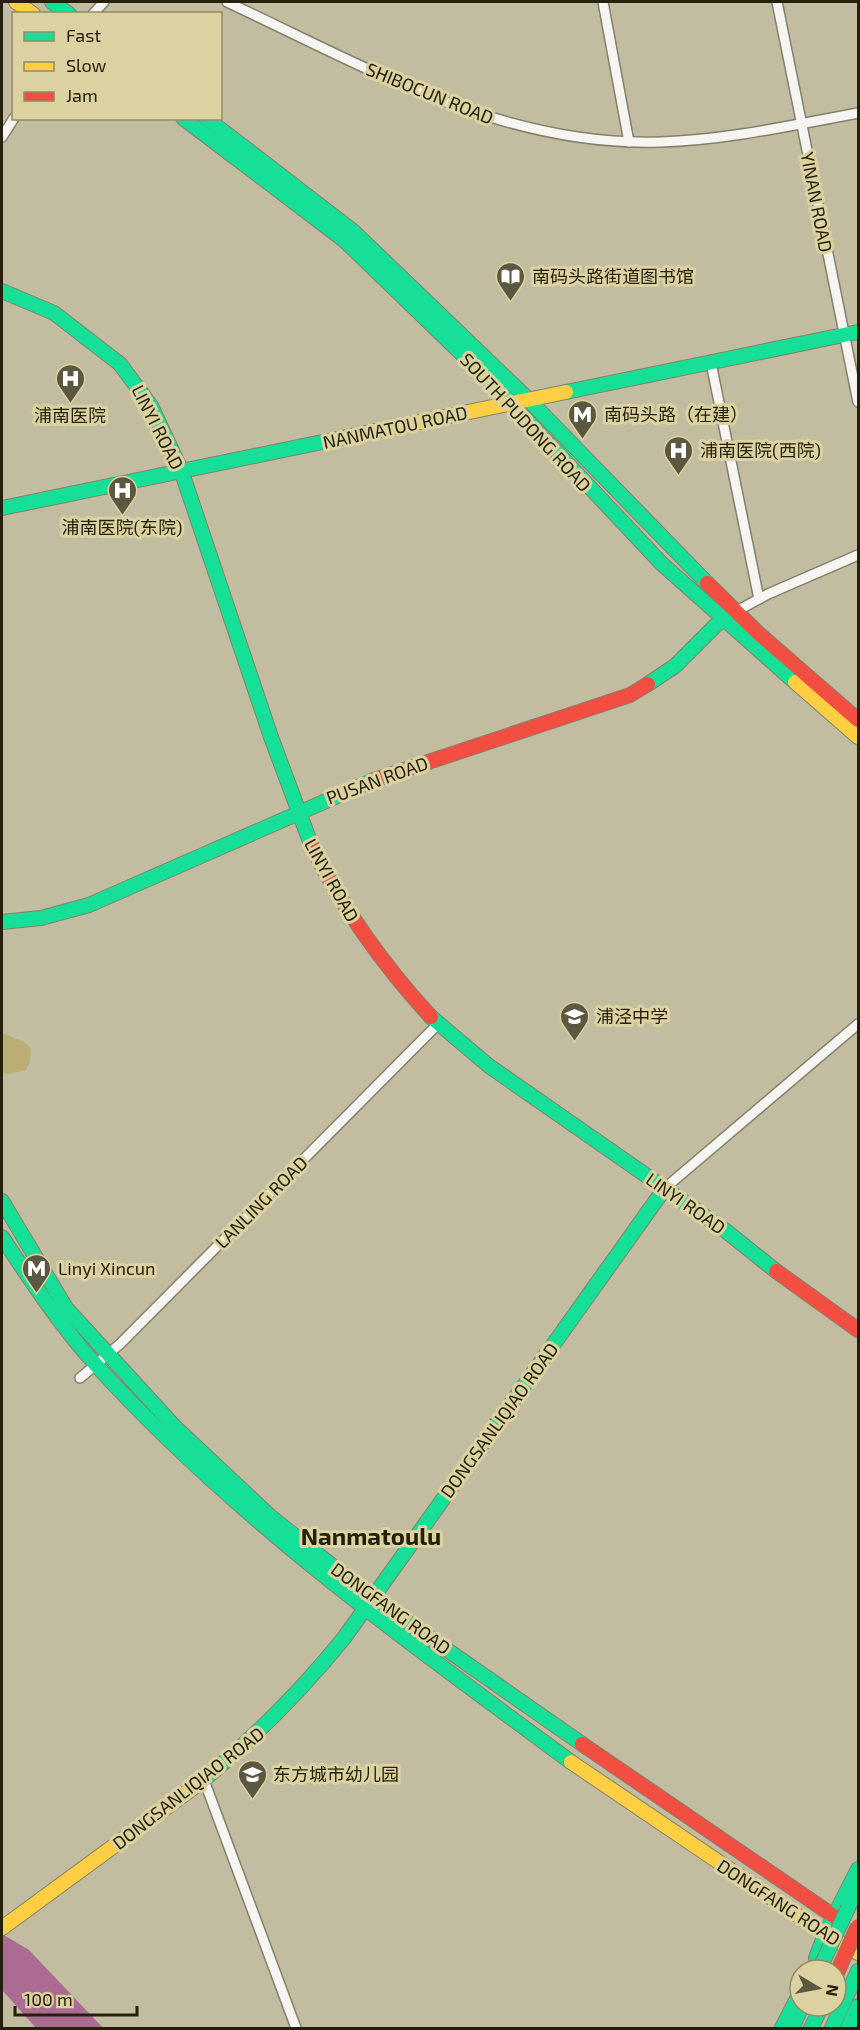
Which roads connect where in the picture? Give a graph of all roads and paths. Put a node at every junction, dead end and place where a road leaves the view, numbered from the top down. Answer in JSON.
{"nodes":[{"id":1,"x":16,"y":2,"type":"edge"},
{"id":2,"x":52,"y":2,"type":"edge"},
{"id":3,"x":227,"y":2,"type":"edge"},
{"id":4,"x":603,"y":2,"type":"edge"},
{"id":5,"x":777,"y":2,"type":"edge"},
{"id":6,"x":30,"y":12,"type":"edge"},
{"id":7,"x":66,"y":12,"type":"edge"},
{"id":8,"x":858,"y":113,"type":"edge"},
{"id":9,"x":13,"y":120,"type":"edge"},
{"id":10,"x":186,"y":120,"type":"edge"},
{"id":11,"x":209,"y":120,"type":"edge"},
{"id":12,"x":802,"y":124,"type":"junction"},
{"id":13,"x":2,"y":137,"type":"edge"},
{"id":14,"x":629,"y":142,"type":"junction"},
{"id":15,"x":2,"y":291,"type":"edge"},
{"id":16,"x":858,"y":332,"type":"edge"},
{"id":17,"x":844,"y":335,"type":"junction"},
{"id":18,"x":711,"y":363,"type":"junction"},
{"id":19,"x":529,"y":400,"type":"junction"},
{"id":20,"x":858,"y":402,"type":"edge"},
{"id":21,"x":510,"y":404,"type":"junction"},
{"id":22,"x":181,"y":470,"type":"junction"},
{"id":23,"x":2,"y":508,"type":"edge"},
{"id":24,"x":858,"y":555,"type":"edge"},
{"id":25,"x":759,"y":598,"type":"junction"},
{"id":26,"x":737,"y":611,"type":"junction"},
{"id":27,"x":724,"y":618,"type":"junction"},
{"id":28,"x":858,"y":720,"type":"edge"},
{"id":29,"x":858,"y":737,"type":"edge"},
{"id":30,"x":297,"y":812,"type":"junction"},
{"id":31,"x":2,"y":921,"type":"edge"},
{"id":32,"x":438,"y":1024,"type":"junction"},
{"id":33,"x":858,"y":1024,"type":"edge"},
{"id":34,"x":665,"y":1188,"type":"junction"},
{"id":35,"x":2,"y":1201,"type":"edge"},
{"id":36,"x":2,"y":1237,"type":"edge"},
{"id":37,"x":858,"y":1330,"type":"edge"},
{"id":38,"x":109,"y":1354,"type":"junction"},
{"id":39,"x":95,"y":1364,"type":"junction"},
{"id":40,"x":80,"y":1378,"type":"dead end"},
{"id":41,"x":371,"y":1604,"type":"junction"},
{"id":42,"x":204,"y":1780,"type":"junction"},
{"id":43,"x":858,"y":1869,"type":"edge"},
{"id":44,"x":858,"y":1887,"type":"edge"},
{"id":45,"x":834,"y":1916,"type":"junction"},
{"id":46,"x":858,"y":1926,"type":"edge"},
{"id":47,"x":2,"y":1928,"type":"edge"},
{"id":48,"x":858,"y":1931,"type":"edge"},
{"id":49,"x":825,"y":1934,"type":"junction"},
{"id":50,"x":858,"y":1953,"type":"edge"},
{"id":51,"x":816,"y":1958,"type":"edge"},
{"id":52,"x":825,"y":1958,"type":"edge"},
{"id":53,"x":844,"y":1958,"type":"edge"},
{"id":54,"x":858,"y":1971,"type":"edge"},
{"id":55,"x":858,"y":1981,"type":"edge"},
{"id":56,"x":858,"y":2006,"type":"edge"},
{"id":57,"x":296,"y":2028,"type":"edge"},
{"id":58,"x":834,"y":2028,"type":"edge"},
{"id":59,"x":848,"y":2028,"type":"edge"}],
"edges":[{"from":1,"to":6,"type":"main road"},
{"from":2,"to":7,"type":"main road"},
{"from":3,"to":14,"type":"street","name":"SHIBOCUN ROAD"},
{"from":4,"to":14,"type":"street"},
{"from":5,"to":12,"type":"street","name":"YINAN ROAD"},
{"from":8,"to":12,"type":"street","name":"SHIBOCUN ROAD"},
{"from":9,"to":13,"type":"street"},
{"from":10,"to":21,"type":"main road","name":"SOUTH PUDONG ROAD"},
{"from":11,"to":19,"type":"main road","name":"SOUTH PUDONG ROAD"},
{"from":12,"to":14,"type":"street","name":"SHIBOCUN ROAD"},
{"from":12,"to":17,"type":"street","name":"YINAN ROAD"},
{"from":15,"to":22,"type":"main road","name":"LINYI ROAD"},
{"from":16,"to":17,"type":"main road","name":"NANMATOU ROAD"},
{"from":17,"to":18,"type":"main road","name":"NANMATOU ROAD"},
{"from":17,"to":20,"type":"street","name":"YINAN ROAD"},
{"from":18,"to":19,"type":"main road","name":"NANMATOU ROAD"},
{"from":18,"to":25,"type":"street"},
{"from":19,"to":21,"type":"main road","name":"NANMATOU ROAD"},
{"from":19,"to":26,"type":"main road","name":"SOUTH PUDONG ROAD"},
{"from":21,"to":22,"type":"main road","name":"NANMATOU ROAD"},
{"from":21,"to":27,"type":"main road","name":"SOUTH PUDONG ROAD"},
{"from":22,"to":23,"type":"main road","name":"NANMATOU ROAD"},
{"from":22,"to":30,"type":"main road","name":"LINYI ROAD"},
{"from":24,"to":25,"type":"street"},
{"from":25,"to":26,"type":"street"},
{"from":26,"to":27,"type":"main road","name":"PUSAN ROAD"},
{"from":26,"to":28,"type":"main road","name":"SOUTH PUDONG ROAD"},
{"from":27,"to":29,"type":"main road","name":"SOUTH PUDONG ROAD"},
{"from":27,"to":30,"type":"main road","name":"PUSAN ROAD"},
{"from":30,"to":31,"type":"main road","name":"PUSAN ROAD"},
{"from":30,"to":32,"type":"main road","name":"LINYI ROAD"},
{"from":32,"to":34,"type":"main road","name":"LINYI ROAD"},
{"from":32,"to":38,"type":"street","name":"LANLING ROAD"},
{"from":33,"to":34,"type":"street","name":"DONGSANLIQIAO ROAD"},
{"from":34,"to":37,"type":"main road","name":"LINYI ROAD"},
{"from":34,"to":41,"type":"main road","name":"DONGSANLIQIAO ROAD"},
{"from":35,"to":38,"type":"main road","name":"DONGFANG ROAD"},
{"from":36,"to":39,"type":"main road","name":"DONGFANG ROAD"},
{"from":38,"to":39,"type":"street","name":"LANLING ROAD"},
{"from":38,"to":41,"type":"main road","name":"DONGFANG ROAD"},
{"from":39,"to":40,"type":"street","name":"LANLING ROAD"},
{"from":39,"to":41,"type":"main road","name":"DONGFANG ROAD"},
{"from":41,"to":42,"type":"main road","name":"DONGSANLIQIAO ROAD"},
{"from":41,"to":45,"type":"main road","name":"DONGFANG ROAD"},
{"from":41,"to":49,"type":"main road","name":"DONGFANG ROAD"},
{"from":42,"to":47,"type":"main road","name":"DONGSANLIQIAO ROAD"},
{"from":42,"to":57,"type":"street"},
{"from":43,"to":45,"type":"main road"},
{"from":44,"to":52,"type":"main road","bridge":true},
{"from":45,"to":48,"type":"main road","name":"DONGFANG ROAD"},
{"from":45,"to":49,"type":"main road"},
{"from":46,"to":53,"type":"main road","bridge":true},
{"from":49,"to":50,"type":"main road","name":"DONGFANG ROAD"},
{"from":49,"to":51,"type":"main road"},
{"from":54,"to":58,"type":"main road"},
{"from":55,"to":58,"type":"main road"},
{"from":56,"to":59,"type":"main road"}]}
